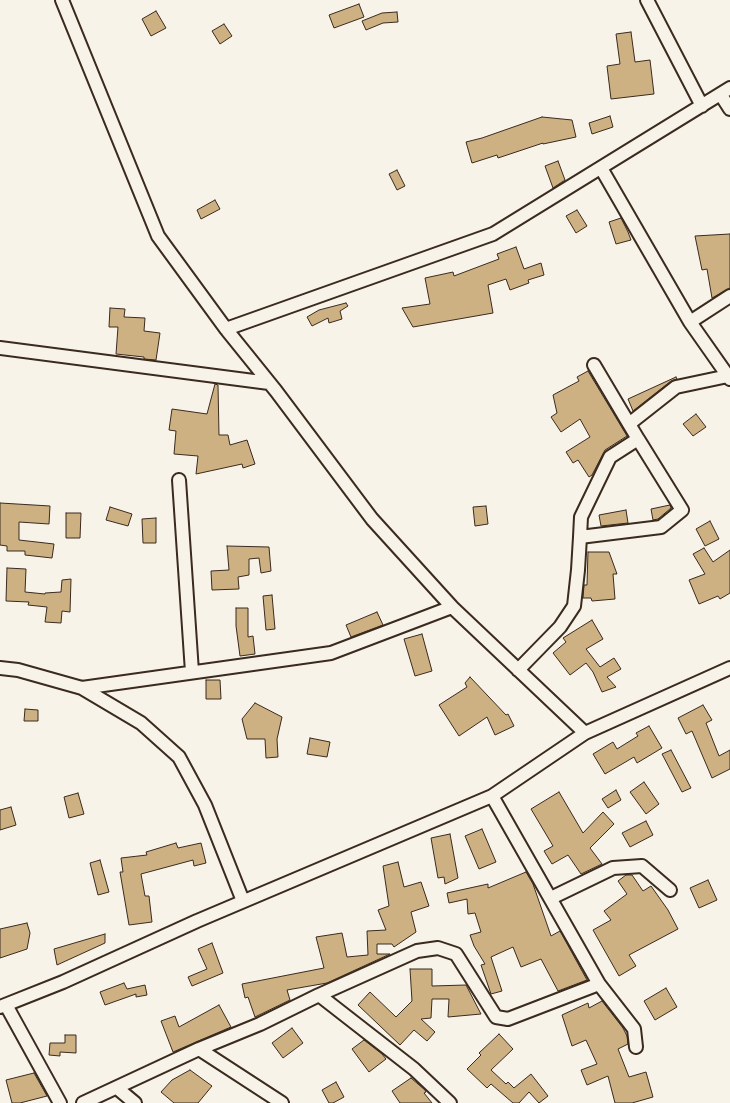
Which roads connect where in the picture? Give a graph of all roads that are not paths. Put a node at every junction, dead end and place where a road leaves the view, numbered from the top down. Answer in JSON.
{"nodes":[{"id":1,"x":62,"y":0,"type":"edge"},
{"id":2,"x":647,"y":0,"type":"edge"},
{"id":3,"x":726,"y":91,"type":"edge"},
{"id":4,"x":702,"y":106,"type":"junction"},
{"id":5,"x":730,"y":109,"type":"edge"},
{"id":6,"x":601,"y":168,"type":"junction"},
{"id":7,"x":730,"y":296,"type":"edge"},
{"id":8,"x":690,"y":322,"type":"junction"},
{"id":9,"x":226,"y":329,"type":"junction"},
{"id":10,"x":0,"y":348,"type":"edge"},
{"id":11,"x":594,"y":365,"type":"dead end"},
{"id":12,"x":729,"y":378,"type":"edge"},
{"id":13,"x":269,"y":383,"type":"junction"},
{"id":14,"x":629,"y":424,"type":"junction"},
{"id":15,"x":638,"y":439,"type":"junction"},
{"id":16,"x":179,"y":480,"type":"dead end"},
{"id":17,"x":580,"y":538,"type":"junction"},
{"id":18,"x":452,"y":607,"type":"junction"},
{"id":19,"x":0,"y":668,"type":"edge"},
{"id":20,"x":730,"y":668,"type":"edge"},
{"id":21,"x":518,"y":670,"type":"junction"},
{"id":22,"x":192,"y":672,"type":"junction"},
{"id":23,"x":82,"y":688,"type":"junction"},
{"id":24,"x":585,"y":734,"type":"junction"},
{"id":25,"x":492,"y":796,"type":"junction"},
{"id":26,"x":670,"y":890,"type":"dead end"},
{"id":27,"x":551,"y":898,"type":"junction"},
{"id":28,"x":243,"y":902,"type":"junction"},
{"id":29,"x":599,"y":984,"type":"junction"},
{"id":30,"x":319,"y":995,"type":"junction"},
{"id":31,"x":3,"y":1006,"type":"edge"},
{"id":32,"x":636,"y":1047,"type":"dead end"},
{"id":33,"x":199,"y":1049,"type":"junction"},
{"id":34,"x":117,"y":1088,"type":"junction"},
{"id":35,"x":60,"y":1103,"type":"edge"},
{"id":36,"x":83,"y":1103,"type":"edge"},
{"id":37,"x":135,"y":1103,"type":"edge"},
{"id":38,"x":282,"y":1103,"type":"edge"},
{"id":39,"x":450,"y":1103,"type":"edge"}],
"edges":[{"from":1,"to":9,"type":"street"},
{"from":2,"to":4,"type":"street"},
{"from":3,"to":4,"type":"street"},
{"from":3,"to":5,"type":"street"},
{"from":4,"to":6,"type":"street"},
{"from":6,"to":8,"type":"street"},
{"from":6,"to":9,"type":"street"},
{"from":7,"to":8,"type":"street"},
{"from":8,"to":12,"type":"street"},
{"from":9,"to":13,"type":"street"},
{"from":10,"to":13,"type":"street"},
{"from":11,"to":14,"type":"street"},
{"from":12,"to":14,"type":"street"},
{"from":13,"to":18,"type":"street"},
{"from":14,"to":15,"type":"street"},
{"from":15,"to":17,"type":"street"},
{"from":15,"to":17,"type":"street"},
{"from":16,"to":22,"type":"street"},
{"from":17,"to":21,"type":"street"},
{"from":18,"to":21,"type":"street"},
{"from":18,"to":22,"type":"street"},
{"from":19,"to":23,"type":"street"},
{"from":20,"to":24,"type":"street"},
{"from":21,"to":24,"type":"street"},
{"from":22,"to":23,"type":"street"},
{"from":23,"to":28,"type":"street"},
{"from":24,"to":25,"type":"street"},
{"from":25,"to":27,"type":"street"},
{"from":25,"to":28,"type":"street"},
{"from":26,"to":27,"type":"street"},
{"from":27,"to":29,"type":"street"},
{"from":28,"to":31,"type":"street"},
{"from":29,"to":30,"type":"street"},
{"from":29,"to":32,"type":"street"},
{"from":30,"to":33,"type":"street"},
{"from":30,"to":39,"type":"street"},
{"from":31,"to":35,"type":"street"},
{"from":33,"to":34,"type":"street"},
{"from":33,"to":38,"type":"street"},
{"from":34,"to":36,"type":"street"},
{"from":34,"to":37,"type":"street"}]}
